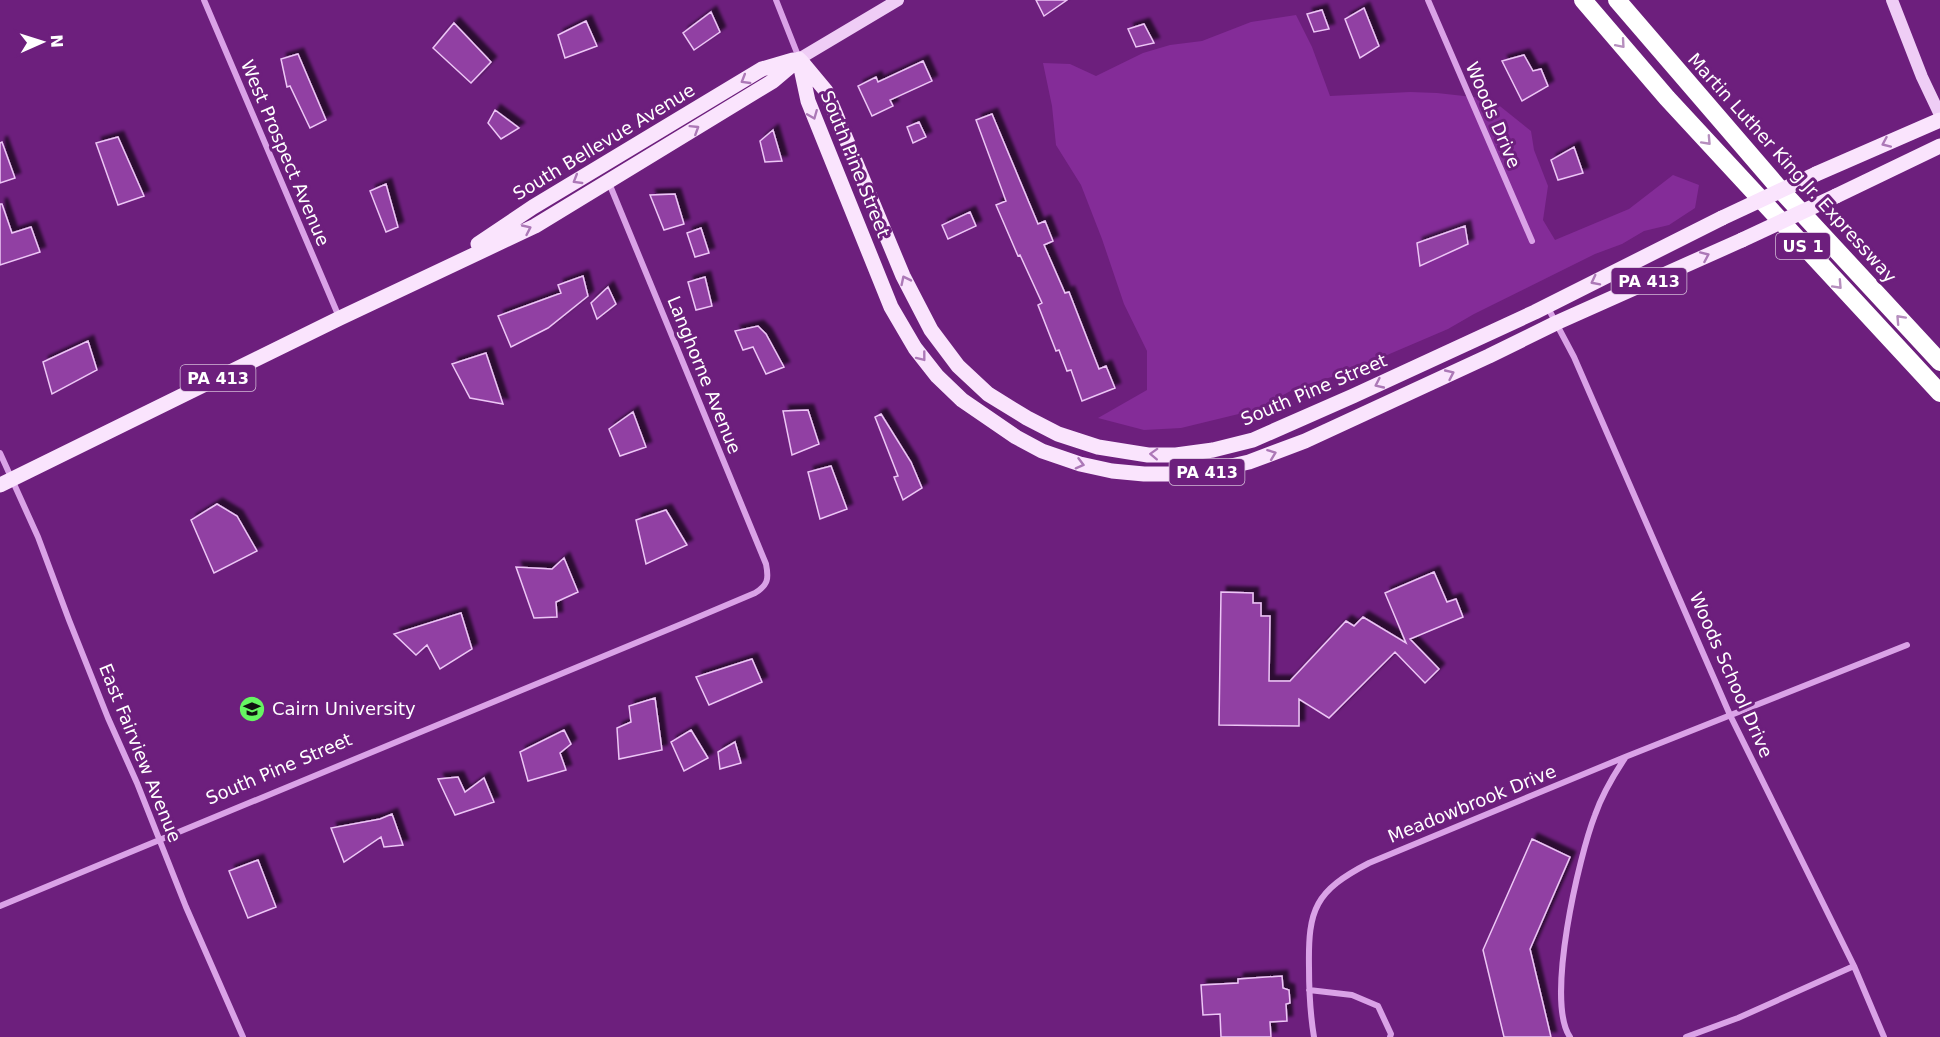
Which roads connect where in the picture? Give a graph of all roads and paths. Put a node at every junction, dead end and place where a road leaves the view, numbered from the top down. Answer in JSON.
{"nodes":[{"id":1,"x":204,"y":0,"type":"edge"},
{"id":2,"x":776,"y":0,"type":"edge"},
{"id":3,"x":898,"y":0,"type":"edge"},
{"id":4,"x":1428,"y":0,"type":"edge"},
{"id":5,"x":1583,"y":0,"type":"edge"},
{"id":6,"x":1617,"y":0,"type":"edge"},
{"id":7,"x":1631,"y":0,"type":"edge"},
{"id":8,"x":1892,"y":0,"type":"edge"},
{"id":9,"x":799,"y":59,"type":"junction"},
{"id":10,"x":1676,"y":70,"type":"junction"},
{"id":11,"x":1940,"y":118,"type":"edge"},
{"id":12,"x":1940,"y":146,"type":"edge"},
{"id":13,"x":609,"y":182,"type":"junction"},
{"id":14,"x":1532,"y":241,"type":"dead end"},
{"id":15,"x":436,"y":272,"type":"junction"},
{"id":16,"x":1546,"y":306,"type":"junction"},
{"id":17,"x":340,"y":318,"type":"junction"},
{"id":18,"x":1556,"y":323,"type":"junction"},
{"id":19,"x":1940,"y":362,"type":"edge"},
{"id":20,"x":1940,"y":393,"type":"edge"},
{"id":21,"x":0,"y":453,"type":"edge"},
{"id":22,"x":6,"y":482,"type":"edge"},
{"id":23,"x":768,"y":580,"type":"joint"},
{"id":24,"x":1906,"y":645,"type":"dead end"},
{"id":25,"x":1730,"y":715,"type":"junction"},
{"id":26,"x":1625,"y":757,"type":"junction"},
{"id":27,"x":160,"y":840,"type":"junction"},
{"id":28,"x":0,"y":906,"type":"edge"},
{"id":29,"x":1854,"y":966,"type":"junction"},
{"id":30,"x":1309,"y":990,"type":"junction"},
{"id":31,"x":243,"y":1037,"type":"edge"},
{"id":32,"x":1314,"y":1037,"type":"edge"},
{"id":33,"x":1390,"y":1037,"type":"edge"},
{"id":34,"x":1570,"y":1037,"type":"edge"},
{"id":35,"x":1686,"y":1037,"type":"edge"},
{"id":36,"x":1884,"y":1037,"type":"edge"}],
"edges":[{"from":1,"to":17,"type":"street","name":"West Prospect Avenue"},
{"from":2,"to":9,"type":"street"},
{"from":3,"to":9,"type":"street","name":"South Bellevue Avenue"},
{"from":4,"to":14,"type":"street","name":"Woods Drive"},
{"from":5,"to":20,"type":"highway","number":"US 1","one_way":true},
{"from":6,"to":10,"type":"highway","name":"Martin Luther King Jr. Expressway","number":"US 1"},
{"from":7,"to":10,"type":"highway"},
{"from":8,"to":11,"type":"street"},
{"from":13,"to":9,"type":"main road","name":"South Bellevue Avenue","number":"PA 413","one_way":true},
{"from":9,"to":15,"type":"main road","name":"South Bellevue Avenue","number":"PA 413","one_way":true},
{"from":16,"to":9,"type":"main road","name":"South Pine Street","number":"PA 413","one_way":true},
{"from":9,"to":18,"type":"main road","name":"South Pine Street","number":"PA 413","one_way":true},
{"from":19,"to":10,"type":"highway","name":"Martin Luther King Jr. Expressway","number":"US 1","one_way":true},
{"from":11,"to":16,"type":"main road","name":"South Pine Street","number":"PA 413","one_way":true,"bridge":true},
{"from":18,"to":12,"type":"main road","name":"South Pine Street","number":"PA 413","one_way":true,"bridge":true},
{"from":15,"to":13,"type":"main road","name":"South Bellevue Avenue","number":"PA 413","one_way":true},
{"from":13,"to":23,"type":"street","name":"Langhorne Avenue"},
{"from":15,"to":17,"type":"main road","name":"South Bellevue Avenue","number":"PA 413"},
{"from":16,"to":18,"type":"street"},
{"from":17,"to":22,"type":"main road","name":"South Bellevue Avenue","number":"PA 413"},
{"from":18,"to":25,"type":"street","name":"Woods School Drive"},
{"from":21,"to":22,"type":"street","name":"East Fairview Avenue"},
{"from":22,"to":27,"type":"street","name":"East Fairview Avenue"},
{"from":23,"to":27,"type":"street","name":"South Pine Street"},
{"from":24,"to":25,"type":"street","name":"Meadowbrook Drive"},
{"from":25,"to":26,"type":"street","name":"Meadowbrook Drive"},
{"from":25,"to":29,"type":"street","name":"Woods School Drive"},
{"from":26,"to":30,"type":"street","name":"Meadowbrook Drive"},
{"from":26,"to":34,"type":"street"},
{"from":27,"to":28,"type":"street","name":"South Pine Street"},
{"from":27,"to":31,"type":"street","name":"East Fairview Avenue"},
{"from":29,"to":35,"type":"street"},
{"from":29,"to":36,"type":"street","name":"Woods School Drive"},
{"from":30,"to":32,"type":"street","name":"Meadowbrook Drive"},
{"from":30,"to":33,"type":"street"}]}
